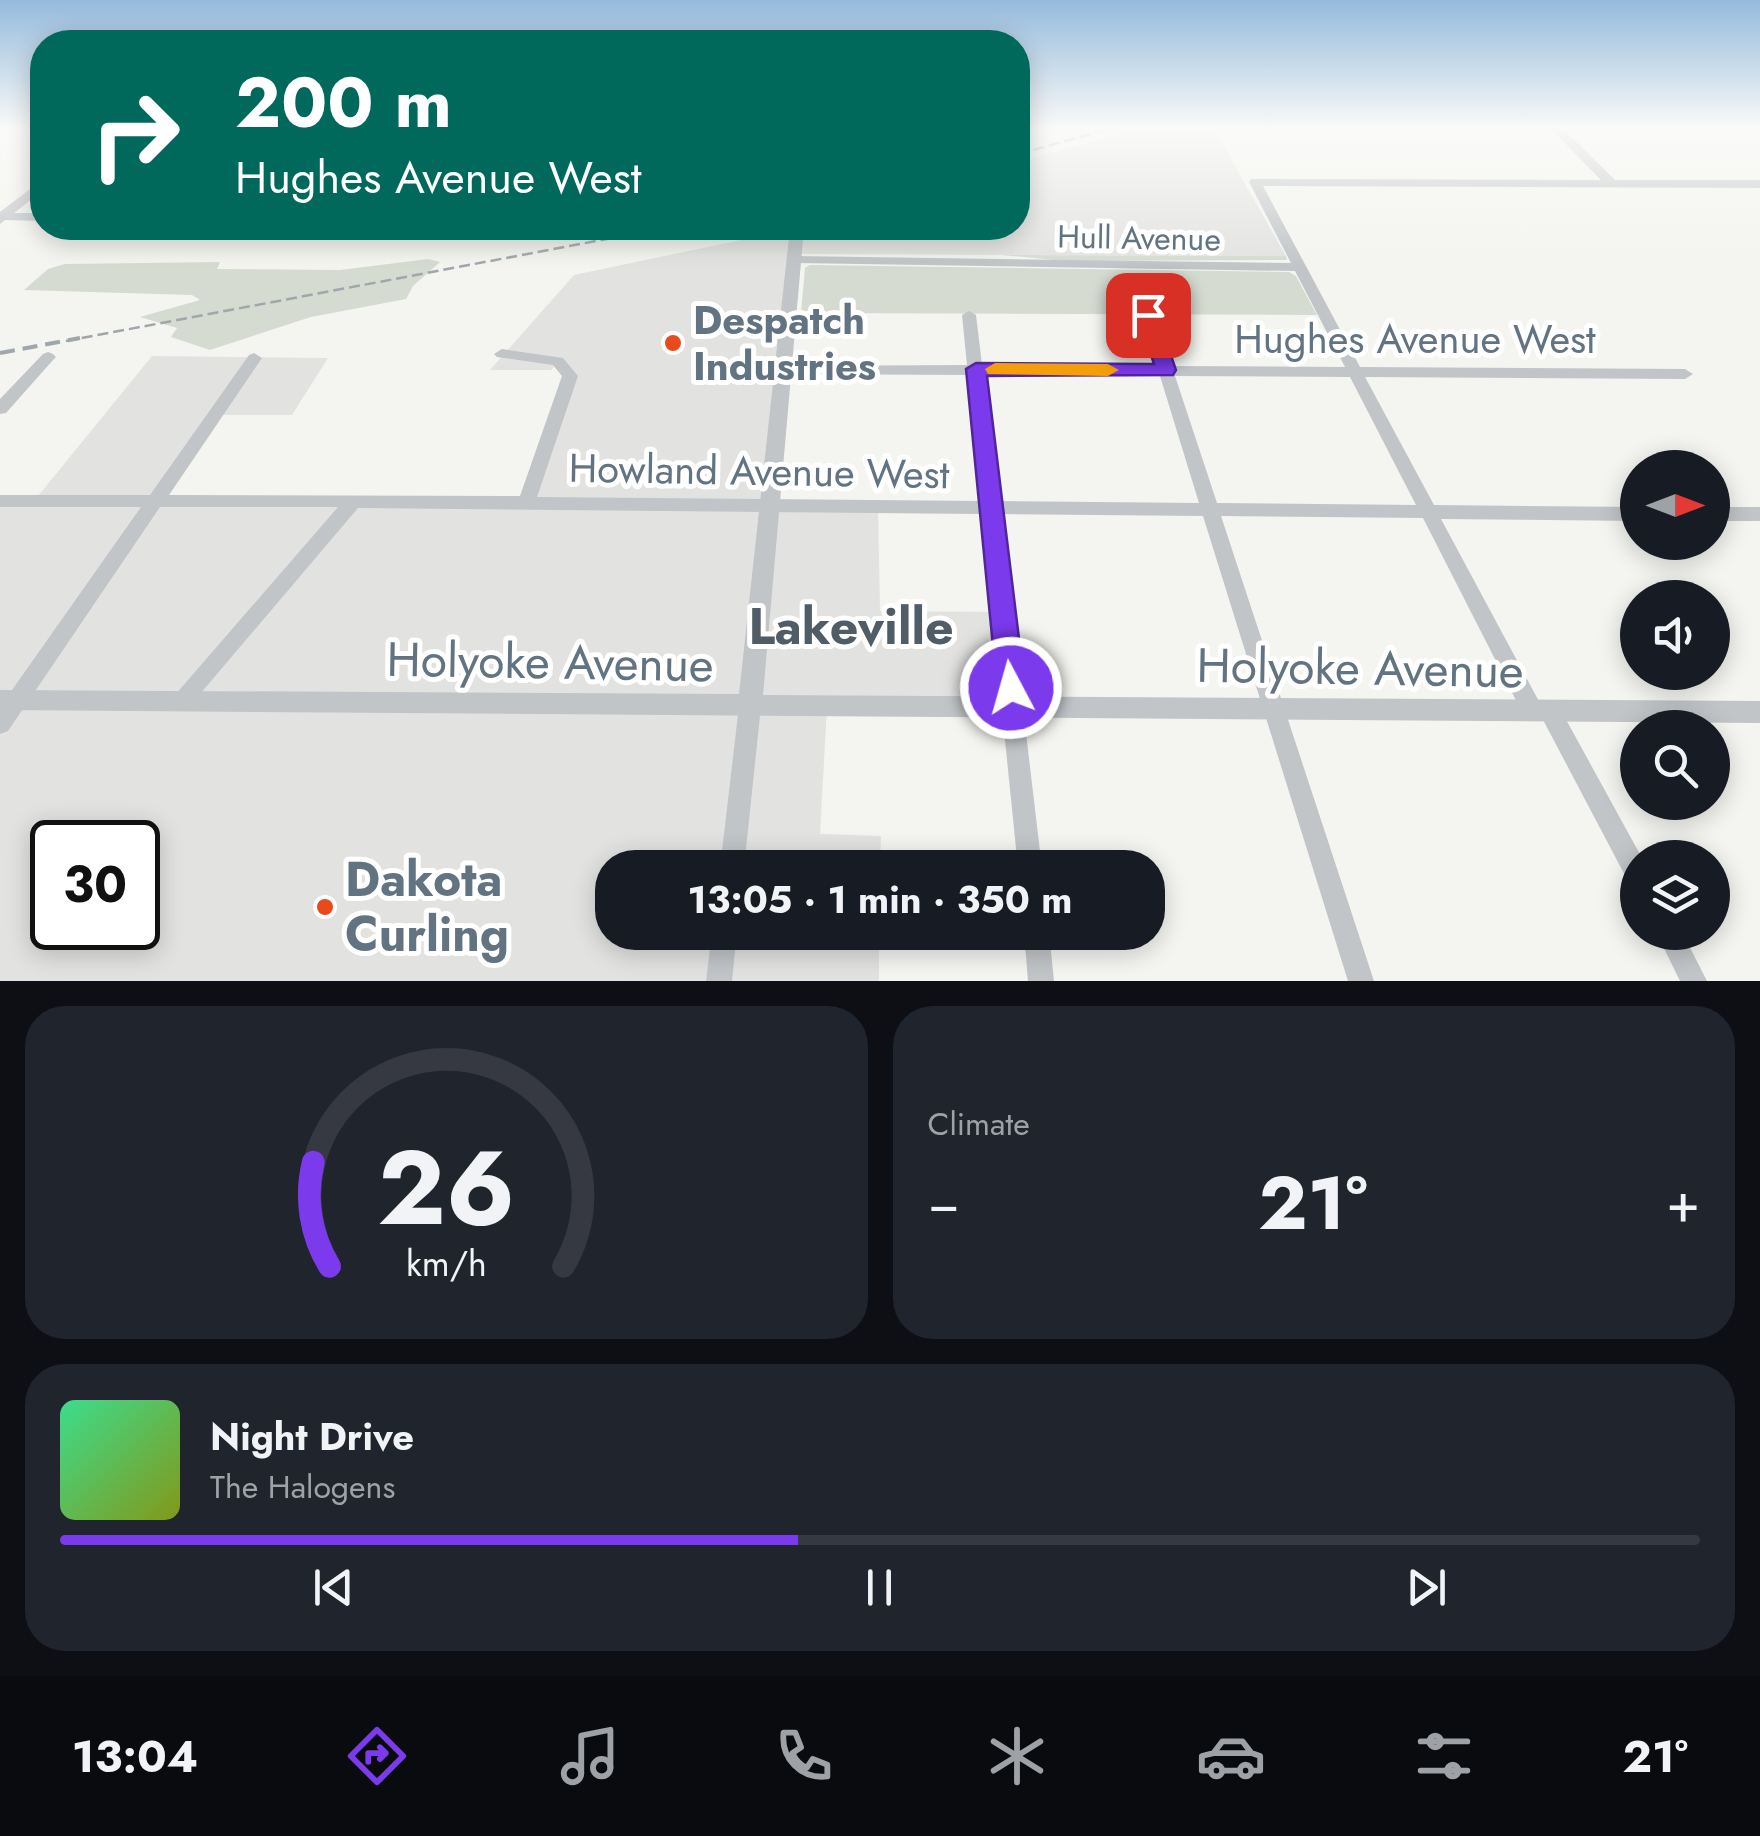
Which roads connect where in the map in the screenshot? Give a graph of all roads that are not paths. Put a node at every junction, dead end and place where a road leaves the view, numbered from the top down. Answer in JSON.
{"nodes":[{"id":1,"x":1602,"y":175,"type":"edge"},
{"id":2,"x":1611,"y":183,"type":"junction"},
{"id":3,"x":1760,"y":184,"type":"edge"},
{"id":4,"x":30,"y":194,"type":"edge"},
{"id":5,"x":30,"y":217,"type":"edge"},
{"id":6,"x":2,"y":218,"type":"edge"},
{"id":7,"x":797,"y":240,"type":"edge"},
{"id":8,"x":797,"y":259,"type":"junction"},
{"id":9,"x":1300,"y":267,"type":"junction"},
{"id":10,"x":969,"y":314,"type":"dead end"},
{"id":11,"x":1148,"y":315,"type":"dead end"},
{"id":12,"x":502,"y":354,"type":"dead end"},
{"id":13,"x":48,"y":358,"type":"dead end"},
{"id":14,"x":254,"y":358,"type":"dead end"},
{"id":15,"x":784,"y":369,"type":"junction"},
{"id":16,"x":976,"y":369,"type":"junction"},
{"id":17,"x":1166,"y":370,"type":"junction"},
{"id":18,"x":1357,"y":372,"type":"junction"},
{"id":19,"x":1685,"y":374,"type":"dead end"},
{"id":20,"x":0,"y":409,"type":"edge"},
{"id":21,"x":156,"y":501,"type":"junction"},
{"id":22,"x":0,"y":502,"type":"edge"},
{"id":23,"x":353,"y":502,"type":"junction"},
{"id":24,"x":526,"y":504,"type":"junction"},
{"id":25,"x":770,"y":506,"type":"junction"},
{"id":26,"x":992,"y":509,"type":"junction"},
{"id":27,"x":1212,"y":510,"type":"junction"},
{"id":28,"x":1428,"y":512,"type":"junction"},
{"id":29,"x":1620,"y":514,"type":"edge"},
{"id":30,"x":1730,"y":514,"type":"edge"},
{"id":31,"x":1760,"y":514,"type":"edge"},
{"id":32,"x":8,"y":700,"type":"edge"},
{"id":33,"x":182,"y":701,"type":"junction"},
{"id":34,"x":750,"y":706,"type":"junction"},
{"id":35,"x":1013,"y":708,"type":"junction"},
{"id":36,"x":1274,"y":710,"type":"junction"},
{"id":37,"x":1541,"y":712,"type":"junction"},
{"id":38,"x":1760,"y":712,"type":"edge"},
{"id":39,"x":0,"y":724,"type":"edge"},
{"id":40,"x":1620,"y":845,"type":"edge"},
{"id":41,"x":734,"y":850,"type":"edge"},
{"id":42,"x":1028,"y":850,"type":"edge"},
{"id":43,"x":723,"y":950,"type":"edge"},
{"id":44,"x":1038,"y":950,"type":"edge"},
{"id":45,"x":1678,"y":950,"type":"edge"},
{"id":46,"x":719,"y":981,"type":"edge"},
{"id":47,"x":1042,"y":981,"type":"edge"},
{"id":48,"x":1361,"y":981,"type":"edge"},
{"id":49,"x":1694,"y":981,"type":"edge"}],
"edges":[{"from":1,"to":2,"type":"street"},
{"from":2,"to":3,"type":"street"},
{"from":2,"to":9,"type":"street"},
{"from":4,"to":6,"type":"street"},
{"from":5,"to":6,"type":"street"},
{"from":7,"to":8,"type":"street"},
{"from":8,"to":9,"type":"street","name":"Hull Avenue"},
{"from":8,"to":15,"type":"street"},
{"from":9,"to":18,"type":"street"},
{"from":10,"to":16,"type":"street"},
{"from":11,"to":17,"type":"street"},
{"from":12,"to":24,"type":"street"},
{"from":13,"to":20,"type":"street"},
{"from":14,"to":21,"type":"street"},
{"from":15,"to":16,"type":"street","name":"Hughes Avenue West"},
{"from":15,"to":25,"type":"street"},
{"from":16,"to":17,"type":"street","name":"Hughes Avenue West"},
{"from":16,"to":26,"type":"street"},
{"from":17,"to":18,"type":"street","name":"Hughes Avenue West"},
{"from":17,"to":27,"type":"street"},
{"from":18,"to":19,"type":"street","name":"Hughes Avenue West"},
{"from":18,"to":28,"type":"street"},
{"from":21,"to":22,"type":"street","name":"Howland Avenue West"},
{"from":21,"to":23,"type":"street","name":"Howland Avenue West"},
{"from":21,"to":32,"type":"street"},
{"from":23,"to":24,"type":"street","name":"Howland Avenue West"},
{"from":23,"to":33,"type":"street"},
{"from":24,"to":25,"type":"street","name":"Howland Avenue West"},
{"from":25,"to":26,"type":"street","name":"Howland Avenue West"},
{"from":25,"to":34,"type":"street"},
{"from":26,"to":27,"type":"street","name":"Howland Avenue West"},
{"from":26,"to":35,"type":"street"},
{"from":27,"to":28,"type":"street","name":"Howland Avenue West"},
{"from":27,"to":36,"type":"street"},
{"from":28,"to":29,"type":"street","name":"Howland Avenue West"},
{"from":28,"to":37,"type":"street"},
{"from":30,"to":31,"type":"street"},
{"from":32,"to":33,"type":"street","name":"Holyoke Avenue"},
{"from":32,"to":39,"type":"street"},
{"from":33,"to":34,"type":"street","name":"Holyoke Avenue"},
{"from":34,"to":35,"type":"street","name":"Holyoke Avenue"},
{"from":34,"to":41,"type":"street"},
{"from":35,"to":36,"type":"street","name":"Holyoke Avenue"},
{"from":35,"to":42,"type":"street"},
{"from":36,"to":37,"type":"street","name":"Holyoke Avenue"},
{"from":36,"to":48,"type":"street"},
{"from":37,"to":38,"type":"street","name":"Holyoke Avenue"},
{"from":37,"to":40,"type":"street"},
{"from":43,"to":46,"type":"street"},
{"from":44,"to":47,"type":"street"},
{"from":45,"to":49,"type":"street"}]}
